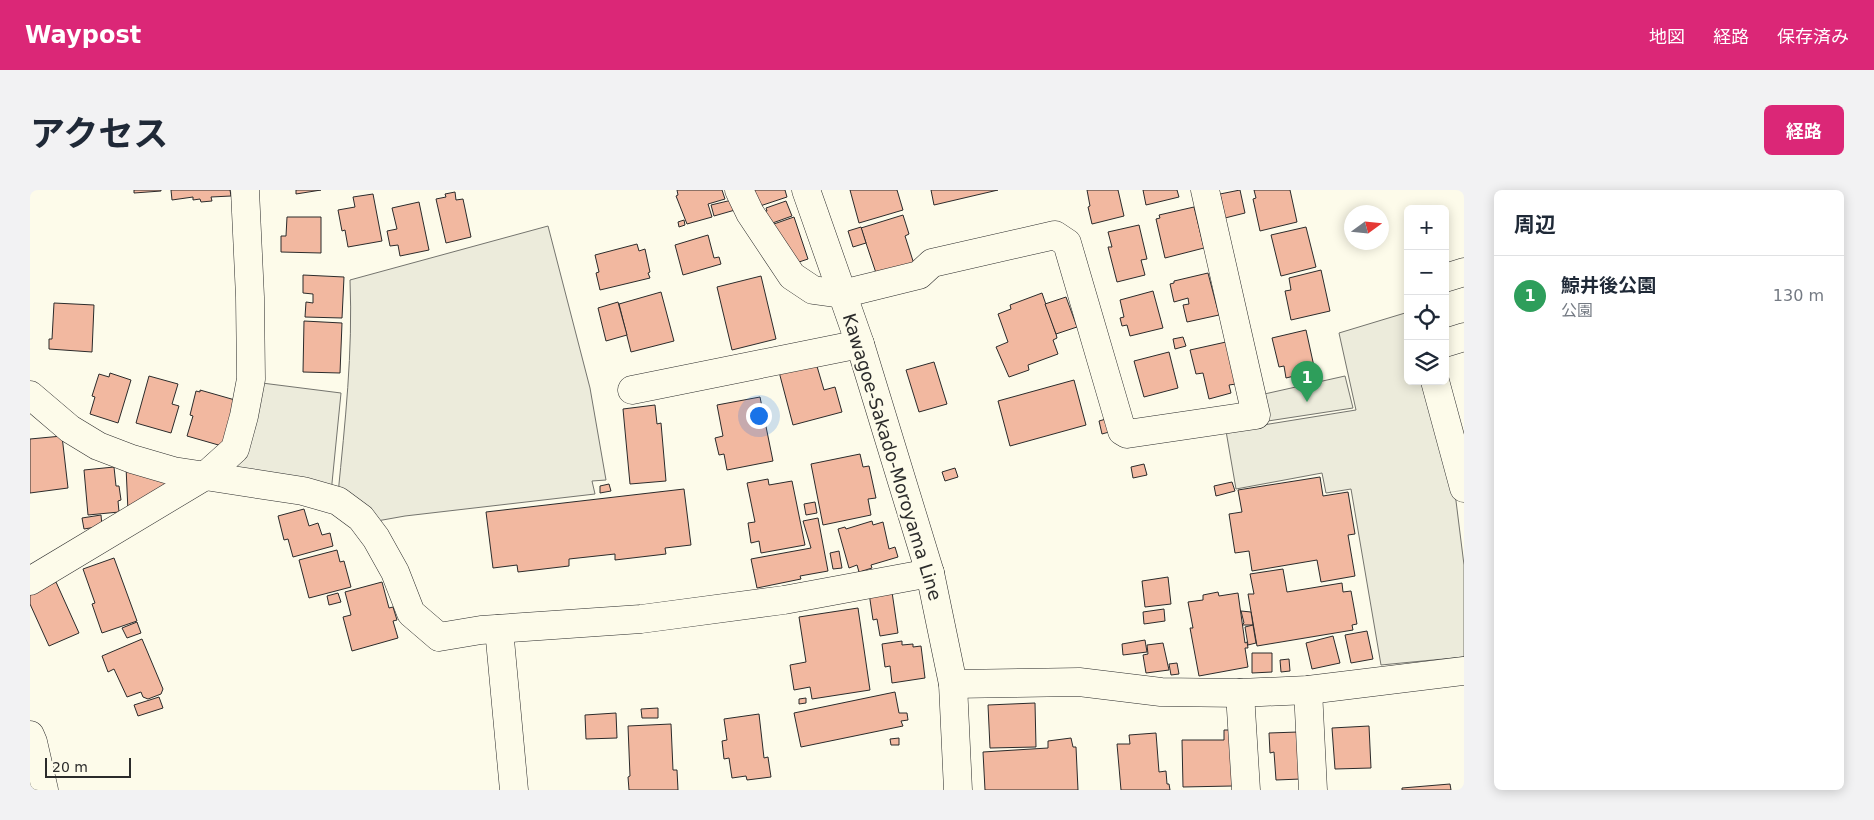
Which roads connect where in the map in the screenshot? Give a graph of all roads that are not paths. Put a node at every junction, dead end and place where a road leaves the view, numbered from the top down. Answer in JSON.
{"nodes":[{"id":1,"x":245,"y":190,"type":"edge"},
{"id":2,"x":739,"y":190,"type":"edge"},
{"id":3,"x":806,"y":190,"type":"edge"},
{"id":4,"x":1205,"y":190,"type":"edge"},
{"id":5,"x":1464,"y":272,"type":"edge"},
{"id":6,"x":1449,"y":277,"type":"edge"},
{"id":7,"x":842,"y":294,"type":"junction"},
{"id":8,"x":1464,"y":337,"type":"edge"},
{"id":9,"x":1449,"y":342,"type":"edge"},
{"id":10,"x":860,"y":344,"type":"junction"},
{"id":11,"x":1436,"y":385,"type":"edge"},
{"id":12,"x":632,"y":390,"type":"dead end"},
{"id":13,"x":30,"y":395,"type":"edge"},
{"id":14,"x":205,"y":476,"type":"junction"},
{"id":15,"x":1464,"y":488,"type":"edge"},
{"id":16,"x":930,"y":573,"type":"junction"},
{"id":17,"x":30,"y":581,"type":"edge"},
{"id":18,"x":498,"y":629,"type":"junction"},
{"id":19,"x":1464,"y":671,"type":"edge"},
{"id":20,"x":953,"y":684,"type":"junction"},
{"id":21,"x":1308,"y":690,"type":"junction"},
{"id":22,"x":1240,"y":693,"type":"junction"},
{"id":23,"x":30,"y":735,"type":"edge"},
{"id":24,"x":44,"y":790,"type":"edge"},
{"id":25,"x":514,"y":790,"type":"edge"},
{"id":26,"x":958,"y":790,"type":"edge"},
{"id":27,"x":1246,"y":790,"type":"edge"},
{"id":28,"x":1313,"y":790,"type":"edge"}],
"edges":[{"from":1,"to":14,"type":"street"},
{"from":2,"to":7,"type":"street"},
{"from":3,"to":7,"type":"street","name":"Kawagoe-Sakado-Moroyama Line"},
{"from":4,"to":7,"type":"street"},
{"from":5,"to":6,"type":"street"},
{"from":7,"to":10,"type":"street","name":"Kawagoe-Sakado-Moroyama Line"},
{"from":8,"to":9,"type":"street"},
{"from":10,"to":12,"type":"street"},
{"from":10,"to":16,"type":"street","name":"Kawagoe-Sakado-Moroyama Line"},
{"from":11,"to":15,"type":"street"},
{"from":13,"to":14,"type":"street"},
{"from":14,"to":17,"type":"street"},
{"from":14,"to":18,"type":"street"},
{"from":16,"to":18,"type":"street"},
{"from":16,"to":20,"type":"street","name":"Kawagoe-Sakado-Moroyama Line"},
{"from":18,"to":25,"type":"street"},
{"from":19,"to":21,"type":"street"},
{"from":20,"to":22,"type":"street"},
{"from":20,"to":26,"type":"street","name":"Kawagoe-Sakado-Moroyama Line"},
{"from":21,"to":22,"type":"street"},
{"from":21,"to":28,"type":"street"},
{"from":22,"to":27,"type":"street"},
{"from":23,"to":24,"type":"street"}]}
